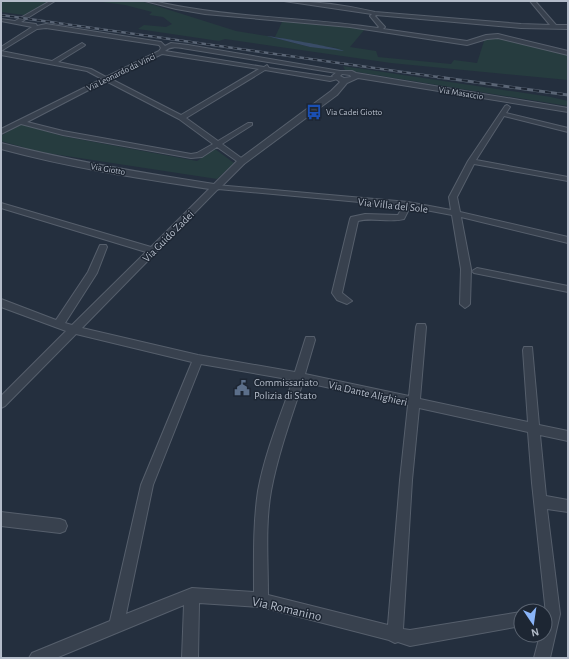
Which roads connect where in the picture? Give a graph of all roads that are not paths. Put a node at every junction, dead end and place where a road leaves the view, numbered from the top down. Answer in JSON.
{"nodes":[{"id":1,"x":53,"y":1,"type":"edge"},
{"id":2,"x":148,"y":1,"type":"edge"},
{"id":3,"x":286,"y":1,"type":"edge"},
{"id":4,"x":532,"y":1,"type":"edge"},
{"id":5,"x":362,"y":3,"type":"dead end"},
{"id":6,"x":375,"y":13,"type":"junction"},
{"id":7,"x":1,"y":20,"type":"edge"},
{"id":8,"x":16,"y":23,"type":"junction"},
{"id":9,"x":554,"y":26,"type":"junction"},
{"id":10,"x":568,"y":27,"type":"edge"},
{"id":11,"x":35,"y":28,"type":"junction"},
{"id":12,"x":379,"y":30,"type":"junction"},
{"id":13,"x":82,"y":45,"type":"dead end"},
{"id":14,"x":188,"y":47,"type":"junction"},
{"id":15,"x":1,"y":49,"type":"edge"},
{"id":16,"x":162,"y":50,"type":"junction"},
{"id":17,"x":1,"y":53,"type":"edge"},
{"id":18,"x":568,"y":53,"type":"edge"},
{"id":19,"x":178,"y":55,"type":"junction"},
{"id":20,"x":277,"y":61,"type":"junction"},
{"id":21,"x":53,"y":63,"type":"junction"},
{"id":22,"x":266,"y":68,"type":"junction"},
{"id":23,"x":343,"y":72,"type":"junction"},
{"id":24,"x":355,"y":75,"type":"junction"},
{"id":25,"x":106,"y":79,"type":"junction"},
{"id":26,"x":342,"y":79,"type":"junction"},
{"id":27,"x":568,"y":110,"type":"edge"},
{"id":28,"x":180,"y":118,"type":"junction"},
{"id":29,"x":20,"y":122,"type":"junction"},
{"id":30,"x":250,"y":124,"type":"dead end"},
{"id":31,"x":568,"y":130,"type":"edge"},
{"id":32,"x":1,"y":132,"type":"edge"},
{"id":33,"x":217,"y":144,"type":"junction"},
{"id":34,"x":1,"y":146,"type":"edge"},
{"id":35,"x":472,"y":161,"type":"junction"},
{"id":36,"x":241,"y":162,"type":"junction"},
{"id":37,"x":568,"y":179,"type":"edge"},
{"id":38,"x":216,"y":187,"type":"junction"},
{"id":39,"x":408,"y":204,"type":"junction"},
{"id":40,"x":1,"y":205,"type":"edge"},
{"id":41,"x":457,"y":214,"type":"junction"},
{"id":42,"x":568,"y":240,"type":"edge"},
{"id":43,"x":103,"y":247,"type":"dead end"},
{"id":44,"x":153,"y":251,"type":"junction"},
{"id":45,"x":477,"y":271,"type":"dead end"},
{"id":46,"x":568,"y":289,"type":"edge"},
{"id":47,"x":347,"y":301,"type":"dead end"},
{"id":48,"x":1,"y":303,"type":"edge"},
{"id":49,"x":465,"y":304,"type":"dead end"},
{"id":50,"x":58,"y":325,"type":"junction"},
{"id":51,"x":421,"y":327,"type":"dead end"},
{"id":52,"x":74,"y":330,"type":"junction"},
{"id":53,"x":310,"y":340,"type":"dead end"},
{"id":54,"x":528,"y":350,"type":"dead end"},
{"id":55,"x":198,"y":359,"type":"junction"},
{"id":56,"x":300,"y":377,"type":"junction"},
{"id":57,"x":1,"y":403,"type":"edge"},
{"id":58,"x":413,"y":403,"type":"junction"},
{"id":59,"x":534,"y":430,"type":"junction"},
{"id":60,"x":568,"y":436,"type":"edge"},
{"id":61,"x":540,"y":501,"type":"junction"},
{"id":62,"x":568,"y":506,"type":"edge"},
{"id":63,"x":1,"y":519,"type":"edge"},
{"id":64,"x":60,"y":526,"type":"dead end"},
{"id":65,"x":192,"y":595,"type":"junction"},
{"id":66,"x":261,"y":600,"type":"junction"},
{"id":67,"x":548,"y":603,"type":"edge"},
{"id":68,"x":513,"y":620,"type":"edge"},
{"id":69,"x":117,"y":624,"type":"junction"},
{"id":70,"x":395,"y":636,"type":"junction"},
{"id":71,"x":544,"y":643,"type":"edge"},
{"id":72,"x":37,"y":658,"type":"edge"},
{"id":73,"x":190,"y":658,"type":"edge"},
{"id":74,"x":542,"y":658,"type":"edge"}],
"edges":[{"from":1,"to":8,"type":"street"},
{"from":2,"to":12,"type":"street"},
{"from":3,"to":6,"type":"street"},
{"from":4,"to":9,"type":"street"},
{"from":5,"to":6,"type":"street"},
{"from":6,"to":9,"type":"street"},
{"from":6,"to":12,"type":"street"},
{"from":7,"to":8,"type":"street"},
{"from":8,"to":11,"type":"street"},
{"from":9,"to":10,"type":"street"},
{"from":11,"to":15,"type":"street"},
{"from":11,"to":16,"type":"street","name":"Via Leonardo da Vinci"},
{"from":12,"to":18,"type":"street"},
{"from":13,"to":21,"type":"street"},
{"from":14,"to":16,"type":"street"},
{"from":14,"to":19,"type":"street"},
{"from":14,"to":20,"type":"street"},
{"from":16,"to":19,"type":"street"},
{"from":16,"to":25,"type":"street","name":"Via Leonardo da Vinci"},
{"from":17,"to":21,"type":"street"},
{"from":19,"to":22,"type":"street"},
{"from":20,"to":22,"type":"street"},
{"from":20,"to":23,"type":"street"},
{"from":21,"to":25,"type":"street"},
{"from":22,"to":26,"type":"street"},
{"from":22,"to":28,"type":"street"},
{"from":23,"to":24,"type":"street","name":"Via Masaccio"},
{"from":23,"to":26,"type":"street"},
{"from":24,"to":26,"type":"street"},
{"from":24,"to":27,"type":"street","name":"Via Masaccio"},
{"from":25,"to":28,"type":"street"},
{"from":25,"to":29,"type":"street","name":"Via Leonardo da Vinci"},
{"from":26,"to":36,"type":"street","name":"Via Guido Zadei"},
{"from":28,"to":33,"type":"street"},
{"from":29,"to":32,"type":"street","name":"Via Leonardo da Vinci"},
{"from":29,"to":33,"type":"street"},
{"from":30,"to":33,"type":"street"},
{"from":31,"to":35,"type":"street"},
{"from":33,"to":36,"type":"street"},
{"from":34,"to":38,"type":"street","name":"Via Giotto"},
{"from":35,"to":37,"type":"street"},
{"from":35,"to":41,"type":"street"},
{"from":36,"to":38,"type":"street","name":"Via Guido Zadei"},
{"from":38,"to":39,"type":"street","name":"Via Villa del Sole"},
{"from":38,"to":44,"type":"street","name":"Via Guido Zadei"},
{"from":39,"to":41,"type":"street","name":"Via Villa del Sole"},
{"from":39,"to":47,"type":"street","name":"Via Villa del Sole"},
{"from":40,"to":44,"type":"street"},
{"from":41,"to":42,"type":"street","name":"Via Villa del Sole"},
{"from":41,"to":49,"type":"street"},
{"from":43,"to":50,"type":"street"},
{"from":44,"to":52,"type":"street","name":"Via Guido Zadei"},
{"from":45,"to":46,"type":"street"},
{"from":48,"to":50,"type":"street","name":"Via Dante Alighieri"},
{"from":50,"to":52,"type":"street","name":"Via Dante Alighieri"},
{"from":51,"to":58,"type":"street"},
{"from":52,"to":55,"type":"street","name":"Via Dante Alighieri"},
{"from":52,"to":57,"type":"street","name":"Via Guido Zadei"},
{"from":53,"to":56,"type":"street"},
{"from":54,"to":59,"type":"street"},
{"from":55,"to":56,"type":"street","name":"Via Dante Alighieri"},
{"from":55,"to":69,"type":"street"},
{"from":56,"to":58,"type":"street","name":"Via Dante Alighieri"},
{"from":56,"to":66,"type":"street"},
{"from":58,"to":59,"type":"street","name":"Via Dante Alighieri"},
{"from":58,"to":70,"type":"street"},
{"from":59,"to":60,"type":"street","name":"Via Dante Alighieri"},
{"from":59,"to":61,"type":"street"},
{"from":61,"to":62,"type":"street"},
{"from":61,"to":67,"type":"street"},
{"from":63,"to":64,"type":"street"},
{"from":65,"to":66,"type":"street","name":"Via Romanino"},
{"from":65,"to":69,"type":"street","name":"Via Romanino"},
{"from":65,"to":73,"type":"street"},
{"from":66,"to":70,"type":"street","name":"Via Romanino"},
{"from":68,"to":70,"type":"street","name":"Via Romanino"},
{"from":69,"to":72,"type":"street","name":"Via Romanino"},
{"from":71,"to":74,"type":"street"}]}
